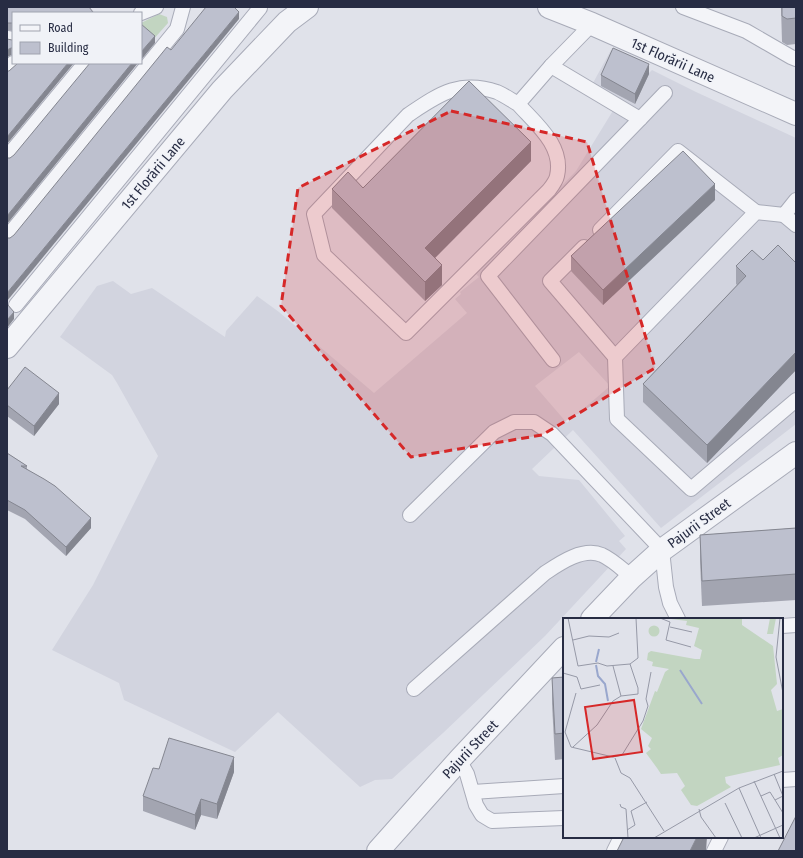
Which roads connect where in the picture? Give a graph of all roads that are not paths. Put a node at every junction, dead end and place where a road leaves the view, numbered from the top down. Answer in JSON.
{"nodes":[{"id":1,"x":156,"y":7,"type":"edge"},
{"id":2,"x":183,"y":7,"type":"edge"},
{"id":3,"x":259,"y":7,"type":"edge"},
{"id":4,"x":307,"y":7,"type":"edge"},
{"id":5,"x":549,"y":7,"type":"edge"},
{"id":6,"x":683,"y":7,"type":"edge"},
{"id":7,"x":142,"y":13,"type":"edge"},
{"id":8,"x":592,"y":24,"type":"junction"},
{"id":9,"x":796,"y":59,"type":"edge"},
{"id":10,"x":84,"y":64,"type":"edge"},
{"id":11,"x":551,"y":66,"type":"junction"},
{"id":12,"x":666,"y":93,"type":"dead end"},
{"id":13,"x":518,"y":104,"type":"junction"},
{"id":14,"x":796,"y":114,"type":"edge"},
{"id":15,"x":640,"y":119,"type":"junction"},
{"id":16,"x":7,"y":157,"type":"edge"},
{"id":17,"x":796,"y":200,"type":"edge"},
{"id":18,"x":756,"y":212,"type":"junction"},
{"id":19,"x":784,"y":215,"type":"junction"},
{"id":20,"x":796,"y":225,"type":"edge"},
{"id":21,"x":7,"y":237,"type":"edge"},
{"id":22,"x":16,"y":305,"type":"dead end"},
{"id":23,"x":7,"y":347,"type":"edge"},
{"id":24,"x":615,"y":357,"type":"junction"},
{"id":25,"x":553,"y":360,"type":"dead end"},
{"id":26,"x":796,"y":400,"type":"edge"},
{"id":27,"x":796,"y":453,"type":"edge"},
{"id":28,"x":410,"y":515,"type":"dead end"},
{"id":29,"x":662,"y":550,"type":"junction"},
{"id":30,"x":632,"y":577,"type":"junction"},
{"id":31,"x":593,"y":618,"type":"edge"},
{"id":32,"x":678,"y":618,"type":"edge"},
{"id":33,"x":796,"y":625,"type":"edge"},
{"id":34,"x":783,"y":626,"type":"edge"},
{"id":35,"x":563,"y":649,"type":"edge"},
{"id":36,"x":556,"y":678,"type":"edge"},
{"id":37,"x":533,"y":680,"type":"junction"},
{"id":38,"x":414,"y":689,"type":"dead end"},
{"id":39,"x":459,"y":760,"type":"junction"},
{"id":40,"x":796,"y":779,"type":"edge"},
{"id":41,"x":783,"y":780,"type":"edge"},
{"id":42,"x":563,"y":786,"type":"edge"},
{"id":43,"x":473,"y":792,"type":"junction"},
{"id":44,"x":563,"y":818,"type":"edge"},
{"id":45,"x":620,"y":838,"type":"edge"},
{"id":46,"x":720,"y":838,"type":"edge"},
{"id":47,"x":378,"y":851,"type":"edge"},
{"id":48,"x":614,"y":851,"type":"edge"},
{"id":49,"x":714,"y":851,"type":"edge"}],
"edges":[{"from":1,"to":7,"type":"lane"},
{"from":2,"to":21,"type":"lane"},
{"from":3,"to":22,"type":"lane"},
{"from":4,"to":23,"type":"street","name":"1st Florării Lane"},
{"from":5,"to":8,"type":"street","name":"1st Florării Lane"},
{"from":6,"to":9,"type":"lane"},
{"from":8,"to":11,"type":"lane"},
{"from":8,"to":14,"type":"street","name":"1st Florării Lane"},
{"from":10,"to":16,"type":"lane"},
{"from":11,"to":13,"type":"lane"},
{"from":11,"to":15,"type":"lane"},
{"from":12,"to":15,"type":"lane"},
{"from":13,"to":13,"type":"lane"},
{"from":15,"to":25,"type":"lane"},
{"from":17,"to":19,"type":"lane"},
{"from":18,"to":19,"type":"lane"},
{"from":18,"to":24,"type":"lane"},
{"from":18,"to":24,"type":"lane"},
{"from":19,"to":20,"type":"lane"},
{"from":24,"to":26,"type":"lane"},
{"from":27,"to":29,"type":"street","name":"Pajurii Street"},
{"from":28,"to":29,"type":"lane"},
{"from":29,"to":30,"type":"street","name":"Pajurii Street"},
{"from":29,"to":32,"type":"lane"},
{"from":30,"to":31,"type":"street","name":"Pajurii Street"},
{"from":30,"to":38,"type":"lane"},
{"from":33,"to":34,"type":"lane"},
{"from":35,"to":37,"type":"street","name":"Pajurii Street"},
{"from":36,"to":37,"type":"lane"},
{"from":37,"to":39,"type":"street","name":"Pajurii Street"},
{"from":39,"to":43,"type":"lane"},
{"from":39,"to":47,"type":"street","name":"Pajurii Street"},
{"from":40,"to":41,"type":"lane"},
{"from":42,"to":43,"type":"lane"},
{"from":43,"to":44,"type":"lane"},
{"from":45,"to":48,"type":"lane"},
{"from":46,"to":49,"type":"lane"}]}
